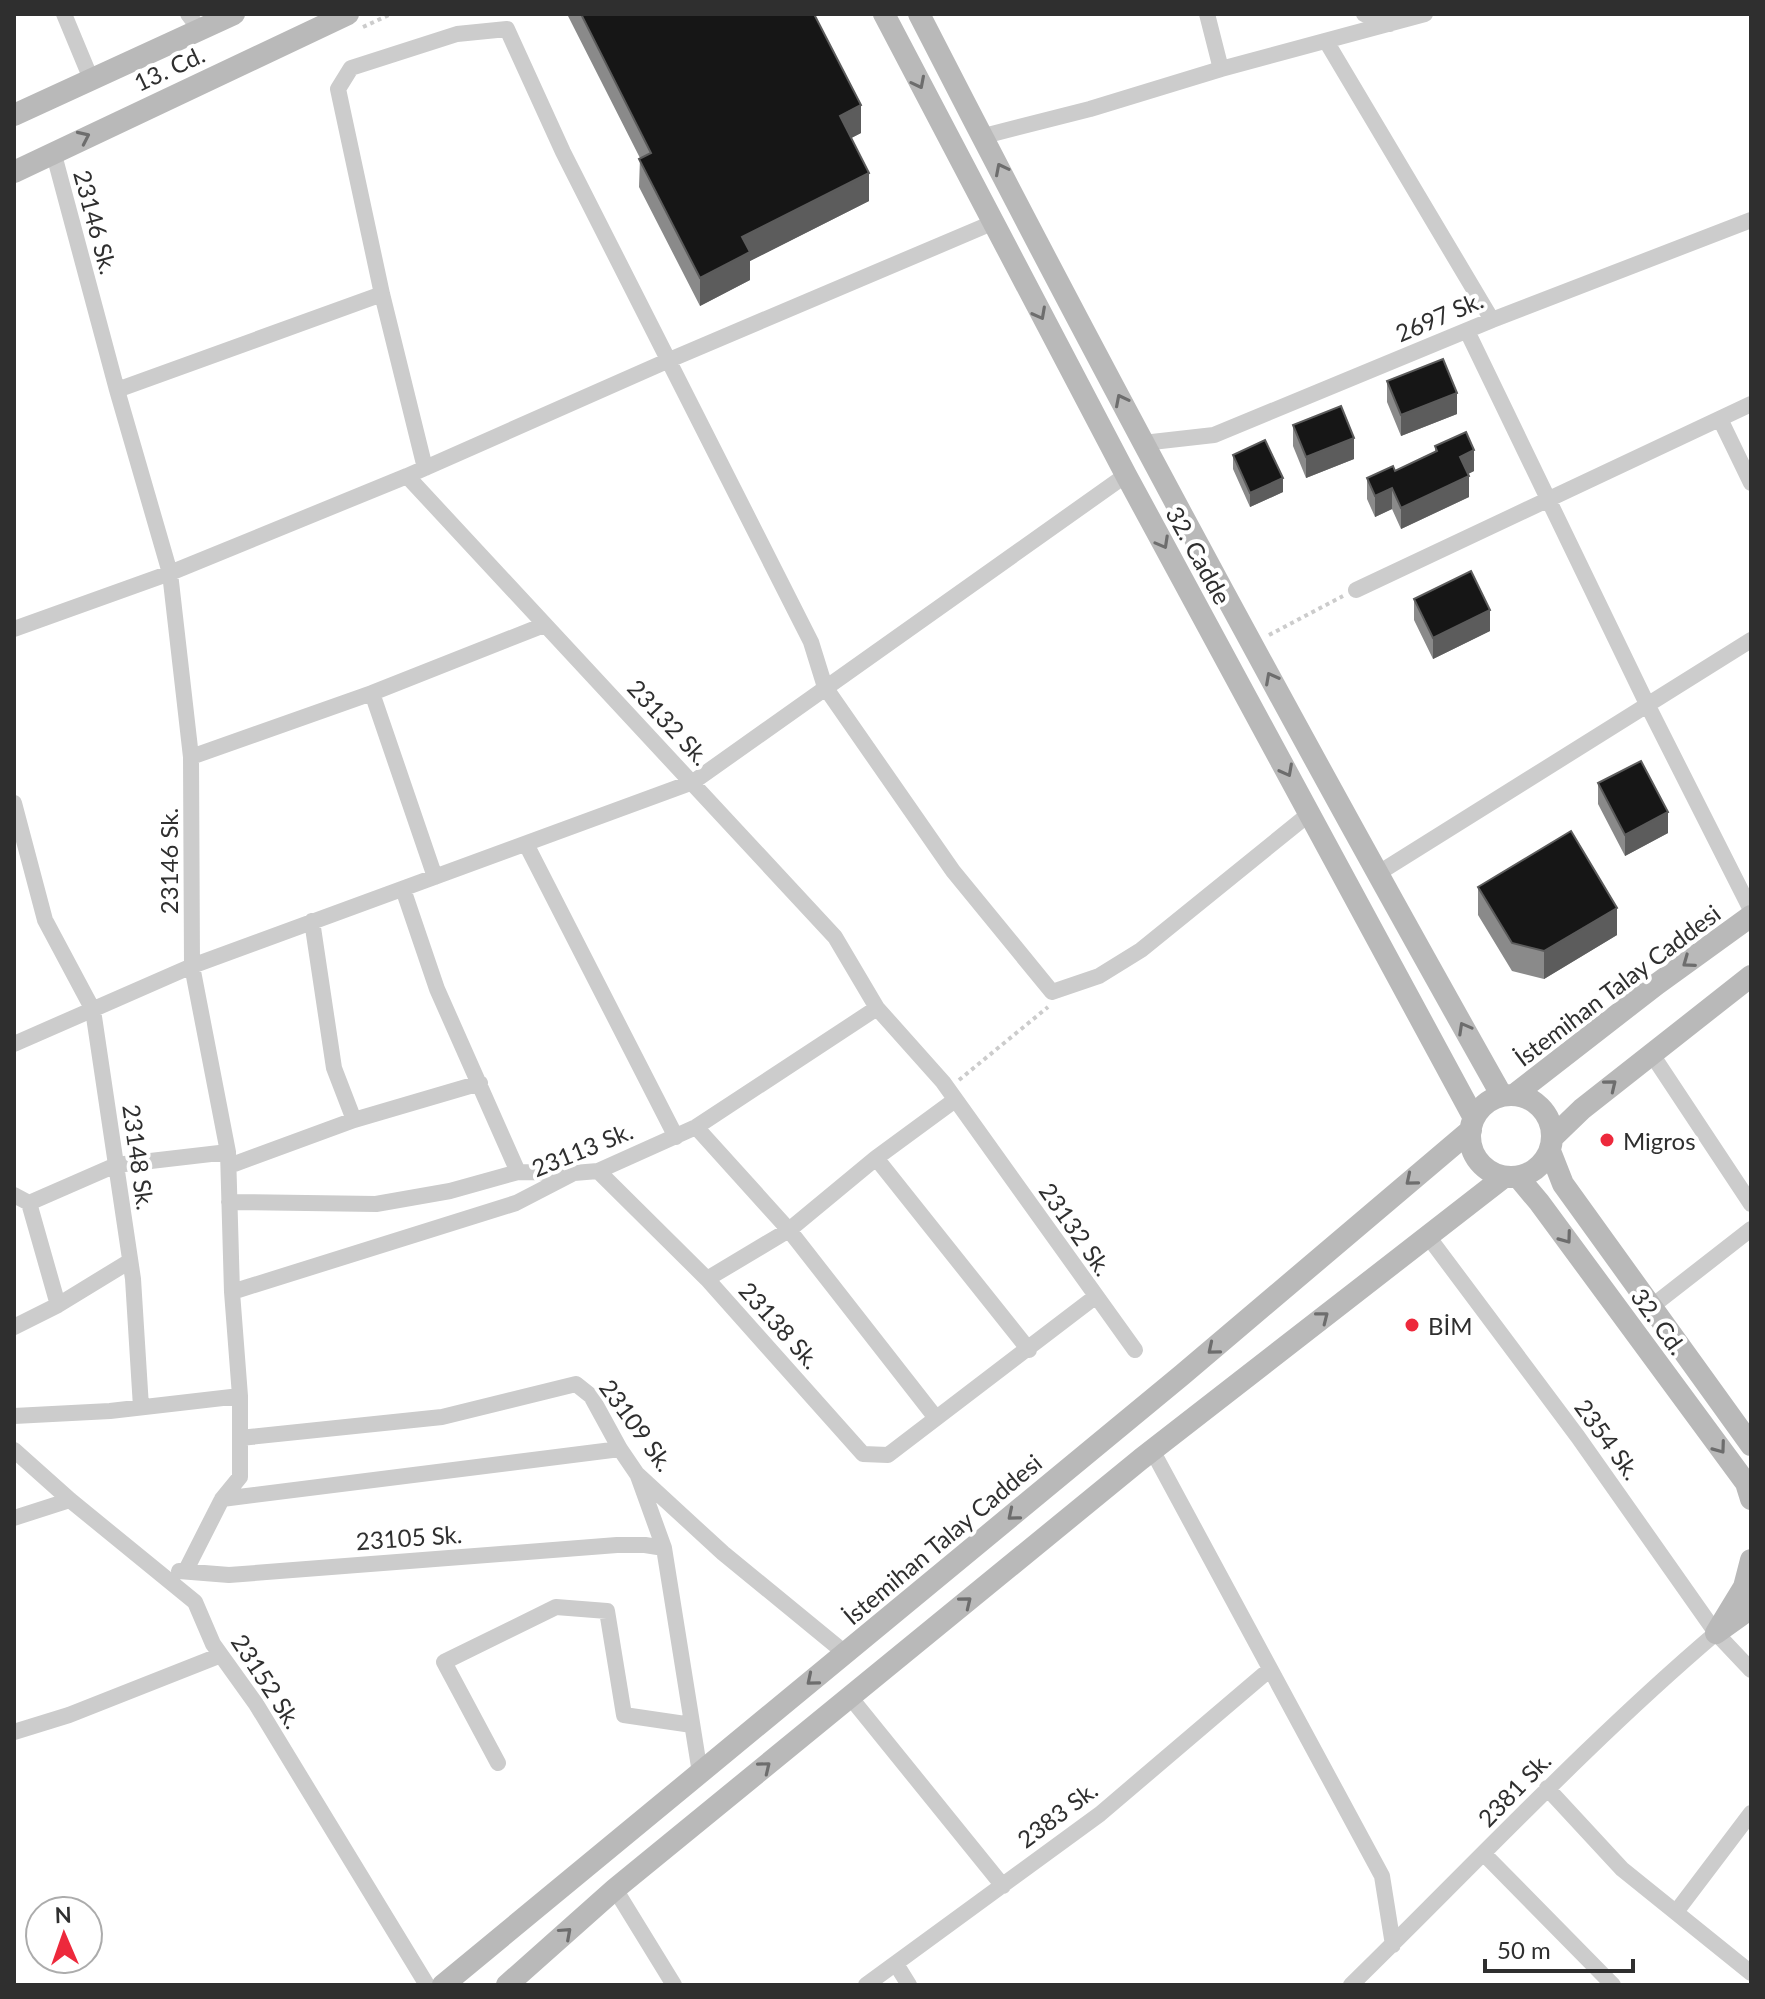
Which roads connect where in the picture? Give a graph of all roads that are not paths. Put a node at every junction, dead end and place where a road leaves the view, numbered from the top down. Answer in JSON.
{"nodes":[{"id":1,"x":64,"y":14,"type":"edge"},
{"id":2,"x":234,"y":14,"type":"edge"},
{"id":3,"x":348,"y":14,"type":"edge"},
{"id":4,"x":884,"y":14,"type":"edge"},
{"id":5,"x":919,"y":14,"type":"edge"},
{"id":6,"x":1207,"y":14,"type":"edge"},
{"id":7,"x":1364,"y":14,"type":"edge"},
{"id":8,"x":1425,"y":14,"type":"edge"},
{"id":9,"x":194,"y":22,"type":"edge"},
{"id":10,"x":1390,"y":24,"type":"junction"},
{"id":11,"x":1326,"y":41,"type":"junction"},
{"id":12,"x":1221,"y":69,"type":"junction"},
{"id":13,"x":91,"y":79,"type":"junction"},
{"id":14,"x":14,"y":115,"type":"edge"},
{"id":15,"x":984,"y":136,"type":"junction"},
{"id":16,"x":53,"y":151,"type":"junction"},
{"id":17,"x":14,"y":172,"type":"edge"},
{"id":18,"x":1751,"y":220,"type":"edge"},
{"id":19,"x":992,"y":223,"type":"junction"},
{"id":20,"x":382,"y":294,"type":"junction"},
{"id":21,"x":1492,"y":320,"type":"junction"},
{"id":22,"x":1467,"y":331,"type":"junction"},
{"id":23,"x":667,"y":361,"type":"junction"},
{"id":24,"x":117,"y":390,"type":"junction"},
{"id":25,"x":1751,"y":404,"type":"edge"},
{"id":26,"x":1720,"y":419,"type":"junction"},
{"id":27,"x":1143,"y":443,"type":"junction"},
{"id":28,"x":425,"y":468,"type":"junction"},
{"id":29,"x":1126,"y":475,"type":"junction"},
{"id":30,"x":407,"y":476,"type":"junction"},
{"id":31,"x":1751,"y":483,"type":"edge"},
{"id":32,"x":1549,"y":498,"type":"junction"},
{"id":33,"x":170,"y":573,"type":"junction"},
{"id":34,"x":1356,"y":590,"type":"road end"},
{"id":35,"x":544,"y":625,"type":"junction"},
{"id":36,"x":14,"y":629,"type":"edge"},
{"id":37,"x":1751,"y":640,"type":"edge"},
{"id":38,"x":825,"y":687,"type":"junction"},
{"id":39,"x":372,"y":693,"type":"junction"},
{"id":40,"x":1648,"y":706,"type":"junction"},
{"id":41,"x":191,"y":757,"type":"junction"},
{"id":42,"x":693,"y":782,"type":"junction"},
{"id":43,"x":14,"y":803,"type":"edge"},
{"id":44,"x":1309,"y":814,"type":"junction"},
{"id":45,"x":526,"y":844,"type":"junction"},
{"id":46,"x":1377,"y":874,"type":"junction"},
{"id":47,"x":435,"y":877,"type":"junction"},
{"id":48,"x":403,"y":889,"type":"junction"},
{"id":49,"x":1751,"y":910,"type":"edge"},
{"id":50,"x":1751,"y":916,"type":"edge"},
{"id":51,"x":312,"y":921,"type":"junction"},
{"id":52,"x":192,"y":966,"type":"junction"},
{"id":53,"x":1751,"y":976,"type":"edge"},
{"id":54,"x":877,"y":1008,"type":"junction"},
{"id":55,"x":93,"y":1010,"type":"junction"},
{"id":56,"x":14,"y":1044,"type":"edge"},
{"id":57,"x":1651,"y":1053,"type":"junction"},
{"id":58,"x":480,"y":1083,"type":"junction"},
{"id":59,"x":952,"y":1094,"type":"junction"},
{"id":60,"x":1508,"y":1096,"type":"junction"},
{"id":61,"x":354,"y":1120,"type":"junction"},
{"id":62,"x":1472,"y":1124,"type":"junction"},
{"id":63,"x":696,"y":1127,"type":"junction"},
{"id":64,"x":676,"y":1137,"type":"junction"},
{"id":65,"x":1552,"y":1144,"type":"junction"},
{"id":66,"x":876,"y":1158,"type":"junction"},
{"id":67,"x":229,"y":1159,"type":"junction"},
{"id":68,"x":116,"y":1165,"type":"junction"},
{"id":69,"x":598,"y":1171,"type":"junction"},
{"id":70,"x":518,"y":1172,"type":"junction"},
{"id":71,"x":574,"y":1173,"type":"junction"},
{"id":72,"x":1511,"y":1177,"type":"junction"},
{"id":73,"x":22,"y":1199,"type":"edge"},
{"id":74,"x":229,"y":1202,"type":"junction"},
{"id":75,"x":1751,"y":1204,"type":"edge"},
{"id":76,"x":1751,"y":1229,"type":"edge"},
{"id":77,"x":789,"y":1230,"type":"junction"},
{"id":78,"x":1427,"y":1235,"type":"junction"},
{"id":79,"x":130,"y":1261,"type":"junction"},
{"id":80,"x":707,"y":1279,"type":"junction"},
{"id":81,"x":232,"y":1292,"type":"junction"},
{"id":82,"x":1095,"y":1297,"type":"junction"},
{"id":83,"x":58,"y":1305,"type":"junction"},
{"id":84,"x":1651,"y":1307,"type":"junction"},
{"id":85,"x":14,"y":1327,"type":"edge"},
{"id":86,"x":1029,"y":1350,"type":"junction"},
{"id":87,"x":1135,"y":1350,"type":"dead end"},
{"id":88,"x":240,"y":1396,"type":"junction"},
{"id":89,"x":141,"y":1407,"type":"junction"},
{"id":90,"x":14,"y":1416,"type":"edge"},
{"id":91,"x":936,"y":1418,"type":"junction"},
{"id":92,"x":240,"y":1438,"type":"junction"},
{"id":93,"x":1751,"y":1445,"type":"edge"},
{"id":94,"x":620,"y":1449,"type":"junction"},
{"id":95,"x":14,"y":1450,"type":"edge"},
{"id":96,"x":1152,"y":1450,"type":"junction"},
{"id":97,"x":637,"y":1474,"type":"junction"},
{"id":98,"x":222,"y":1499,"type":"junction"},
{"id":99,"x":1751,"y":1499,"type":"edge"},
{"id":100,"x":70,"y":1500,"type":"junction"},
{"id":101,"x":14,"y":1518,"type":"edge"},
{"id":102,"x":664,"y":1548,"type":"junction"},
{"id":103,"x":1751,"y":1560,"type":"edge"},
{"id":104,"x":186,"y":1570,"type":"junction"},
{"id":105,"x":158,"y":1573,"type":"junction"},
{"id":106,"x":1751,"y":1608,"type":"edge"},
{"id":107,"x":1716,"y":1633,"type":"junction"},
{"id":108,"x":845,"y":1653,"type":"junction"},
{"id":109,"x":221,"y":1655,"type":"junction"},
{"id":110,"x":1269,"y":1670,"type":"junction"},
{"id":111,"x":1751,"y":1670,"type":"edge"},
{"id":112,"x":850,"y":1697,"type":"junction"},
{"id":113,"x":692,"y":1725,"type":"junction"},
{"id":114,"x":14,"y":1732,"type":"edge"},
{"id":115,"x":498,"y":1763,"type":"dead end"},
{"id":116,"x":700,"y":1773,"type":"junction"},
{"id":117,"x":1547,"y":1788,"type":"junction"},
{"id":118,"x":1751,"y":1813,"type":"edge"},
{"id":119,"x":1484,"y":1854,"type":"junction"},
{"id":120,"x":1003,"y":1886,"type":"junction"},
{"id":121,"x":615,"y":1889,"type":"junction"},
{"id":122,"x":1676,"y":1912,"type":"junction"},
{"id":123,"x":1393,"y":1945,"type":"junction"},
{"id":124,"x":896,"y":1964,"type":"junction"},
{"id":125,"x":1751,"y":1973,"type":"edge"},
{"id":126,"x":427,"y":1985,"type":"edge"},
{"id":127,"x":443,"y":1985,"type":"edge"},
{"id":128,"x":507,"y":1985,"type":"edge"},
{"id":129,"x":674,"y":1985,"type":"edge"},
{"id":130,"x":866,"y":1985,"type":"edge"},
{"id":131,"x":909,"y":1985,"type":"edge"},
{"id":132,"x":1351,"y":1985,"type":"edge"},
{"id":133,"x":1613,"y":1985,"type":"edge"}],
"edges":[{"from":1,"to":13,"type":"street"},
{"from":2,"to":9,"type":"main road","name":"13. Cd."},
{"from":16,"to":3,"type":"main road","name":"13. Cd.","one_way":true},
{"from":4,"to":19,"type":"main road","name":"32. Cadde","one_way":true},
{"from":5,"to":15,"type":"main road","name":"32. Cadde"},
{"from":6,"to":12,"type":"street"},
{"from":7,"to":10,"type":"street"},
{"from":8,"to":10,"type":"street"},
{"from":9,"to":13,"type":"main road","name":"13. Cd."},
{"from":10,"to":11,"type":"street"},
{"from":11,"to":12,"type":"street"},
{"from":11,"to":21,"type":"street"},
{"from":12,"to":15,"type":"street"},
{"from":13,"to":14,"type":"main road","name":"13. Cd."},
{"from":27,"to":15,"type":"main road","name":"32. Cadde","one_way":true},
{"from":16,"to":17,"type":"main road","name":"13. Cd."},
{"from":16,"to":24,"type":"street","name":"23146 Sk."},
{"from":18,"to":21,"type":"street","name":"2697 Sk."},
{"from":19,"to":23,"type":"street"},
{"from":19,"to":29,"type":"main road","name":"32. Cadde","one_way":true},
{"from":20,"to":23,"type":"street"},
{"from":20,"to":24,"type":"street"},
{"from":20,"to":28,"type":"street"},
{"from":21,"to":22,"type":"street","name":"2697 Sk."},
{"from":22,"to":27,"type":"street","name":"2697 Sk."},
{"from":22,"to":32,"type":"street"},
{"from":23,"to":28,"type":"street"},
{"from":23,"to":38,"type":"street"},
{"from":24,"to":33,"type":"street","name":"23146 Sk."},
{"from":25,"to":26,"type":"street"},
{"from":26,"to":31,"type":"street"},
{"from":26,"to":32,"type":"street"},
{"from":46,"to":27,"type":"main road","name":"32. Cadde","one_way":true},
{"from":28,"to":30,"type":"street"},
{"from":29,"to":38,"type":"street"},
{"from":29,"to":44,"type":"main road","name":"32. Cadde","one_way":true},
{"from":30,"to":33,"type":"street"},
{"from":30,"to":35,"type":"street","name":"23132 Sk."},
{"from":32,"to":34,"type":"street"},
{"from":32,"to":40,"type":"street"},
{"from":33,"to":36,"type":"street"},
{"from":33,"to":41,"type":"street","name":"23146 Sk."},
{"from":35,"to":39,"type":"street"},
{"from":35,"to":42,"type":"street","name":"23132 Sk."},
{"from":37,"to":40,"type":"street"},
{"from":38,"to":42,"type":"street"},
{"from":38,"to":44,"type":"street"},
{"from":39,"to":41,"type":"street"},
{"from":39,"to":47,"type":"street"},
{"from":40,"to":46,"type":"street"},
{"from":40,"to":49,"type":"street"},
{"from":41,"to":52,"type":"street","name":"23146 Sk."},
{"from":42,"to":45,"type":"street"},
{"from":42,"to":54,"type":"street","name":"23132 Sk."},
{"from":43,"to":55,"type":"street","name":"23148 Sk."},
{"from":44,"to":62,"type":"main road","name":"32. Cadde"},
{"from":45,"to":47,"type":"street"},
{"from":45,"to":64,"type":"street"},
{"from":60,"to":46,"type":"main road","name":"32. Cadde","one_way":true},
{"from":47,"to":48,"type":"street"},
{"from":48,"to":51,"type":"street"},
{"from":48,"to":58,"type":"street"},
{"from":50,"to":60,"type":"main road","name":"İstemihan Talay Caddesi","one_way":true},
{"from":51,"to":52,"type":"street"},
{"from":51,"to":61,"type":"street"},
{"from":52,"to":55,"type":"street"},
{"from":52,"to":67,"type":"street","name":"23146 Sk."},
{"from":53,"to":57,"type":"main road"},
{"from":54,"to":59,"type":"street","name":"23132 Sk."},
{"from":54,"to":63,"type":"street","name":"23113 Sk."},
{"from":55,"to":56,"type":"street"},
{"from":55,"to":68,"type":"street","name":"23148 Sk."},
{"from":65,"to":57,"type":"main road","one_way":true},
{"from":57,"to":75,"type":"street"},
{"from":58,"to":61,"type":"street"},
{"from":58,"to":70,"type":"street"},
{"from":59,"to":66,"type":"street"},
{"from":59,"to":82,"type":"street","name":"23132 Sk."},
{"from":60,"to":62,"type":"main road"},
{"from":60,"to":65,"type":"main road"},
{"from":61,"to":67,"type":"street"},
{"from":62,"to":72,"type":"main road"},
{"from":62,"to":108,"type":"main road","name":"İstemihan Talay Caddesi","one_way":true},
{"from":63,"to":64,"type":"street","name":"23113 Sk."},
{"from":63,"to":77,"type":"street"},
{"from":64,"to":69,"type":"street","name":"23113 Sk."},
{"from":65,"to":72,"type":"main road"},
{"from":65,"to":84,"type":"main road","name":"32. Cd."},
{"from":66,"to":77,"type":"street"},
{"from":66,"to":86,"type":"street"},
{"from":67,"to":68,"type":"street"},
{"from":67,"to":74,"type":"street","name":"23146 Sk."},
{"from":68,"to":73,"type":"street"},
{"from":68,"to":79,"type":"street","name":"23148 Sk."},
{"from":69,"to":71,"type":"street","name":"23113 Sk."},
{"from":69,"to":80,"type":"street","name":"23138 Sk."},
{"from":70,"to":71,"type":"street"},
{"from":70,"to":74,"type":"street"},
{"from":71,"to":81,"type":"street","name":"23113 Sk."},
{"from":72,"to":78,"type":"main road"},
{"from":72,"to":99,"type":"main road","name":"32. Cd.","one_way":true},
{"from":73,"to":83,"type":"street"},
{"from":74,"to":81,"type":"street","name":"23146 Sk."},
{"from":76,"to":84,"type":"street"},
{"from":77,"to":80,"type":"street"},
{"from":77,"to":91,"type":"street"},
{"from":96,"to":78,"type":"main road","one_way":true},
{"from":78,"to":107,"type":"street","name":"2354 Sk."},
{"from":79,"to":83,"type":"street"},
{"from":79,"to":89,"type":"street","name":"23148 Sk."},
{"from":80,"to":91,"type":"street","name":"23138 Sk."},
{"from":81,"to":88,"type":"street","name":"23146 Sk."},
{"from":82,"to":86,"type":"street","name":"23138 Sk."},
{"from":82,"to":87,"type":"street","name":"23132 Sk."},
{"from":83,"to":85,"type":"street"},
{"from":84,"to":93,"type":"main road","name":"32. Cd."},
{"from":86,"to":91,"type":"street","name":"23138 Sk."},
{"from":88,"to":89,"type":"street"},
{"from":88,"to":92,"type":"street","name":"23146 Sk."},
{"from":89,"to":90,"type":"street"},
{"from":92,"to":94,"type":"street","name":"23109 Sk."},
{"from":92,"to":98,"type":"street","name":"23146 Sk."},
{"from":94,"to":97,"type":"street","name":"23109 Sk."},
{"from":94,"to":98,"type":"street"},
{"from":95,"to":100,"type":"street","name":"23152 Sk."},
{"from":96,"to":110,"type":"street"},
{"from":112,"to":96,"type":"main road","one_way":true},
{"from":97,"to":102,"type":"street"},
{"from":97,"to":108,"type":"street","name":"23109 Sk."},
{"from":98,"to":104,"type":"street","name":"23146 Sk."},
{"from":100,"to":101,"type":"street"},
{"from":100,"to":105,"type":"street","name":"23152 Sk."},
{"from":102,"to":104,"type":"street","name":"23105 Sk."},
{"from":102,"to":113,"type":"street"},
{"from":103,"to":107,"type":"main road"},
{"from":104,"to":105,"type":"street","name":"23105 Sk."},
{"from":105,"to":109,"type":"street","name":"23152 Sk."},
{"from":106,"to":107,"type":"main road"},
{"from":107,"to":111,"type":"street","name":"2354 Sk."},
{"from":107,"to":117,"type":"street","name":"2381 Sk."},
{"from":108,"to":116,"type":"main road","name":"İstemihan Talay Caddesi","one_way":true},
{"from":109,"to":114,"type":"street"},
{"from":109,"to":126,"type":"street","name":"23152 Sk."},
{"from":110,"to":120,"type":"street","name":"2383 Sk."},
{"from":110,"to":123,"type":"street"},
{"from":112,"to":120,"type":"street"},
{"from":121,"to":112,"type":"main road","one_way":true},
{"from":113,"to":115,"type":"street"},
{"from":113,"to":116,"type":"street"},
{"from":116,"to":127,"type":"main road","name":"İstemihan Talay Caddesi"},
{"from":117,"to":119,"type":"street","name":"2381 Sk."},
{"from":117,"to":122,"type":"street"},
{"from":118,"to":122,"type":"street"},
{"from":119,"to":123,"type":"street","name":"2381 Sk."},
{"from":119,"to":133,"type":"street"},
{"from":120,"to":124,"type":"street","name":"2383 Sk."},
{"from":128,"to":121,"type":"main road","one_way":true},
{"from":121,"to":129,"type":"street"},
{"from":122,"to":125,"type":"street"},
{"from":123,"to":132,"type":"street","name":"2381 Sk."},
{"from":124,"to":130,"type":"street","name":"2383 Sk."},
{"from":124,"to":131,"type":"street"}]}
